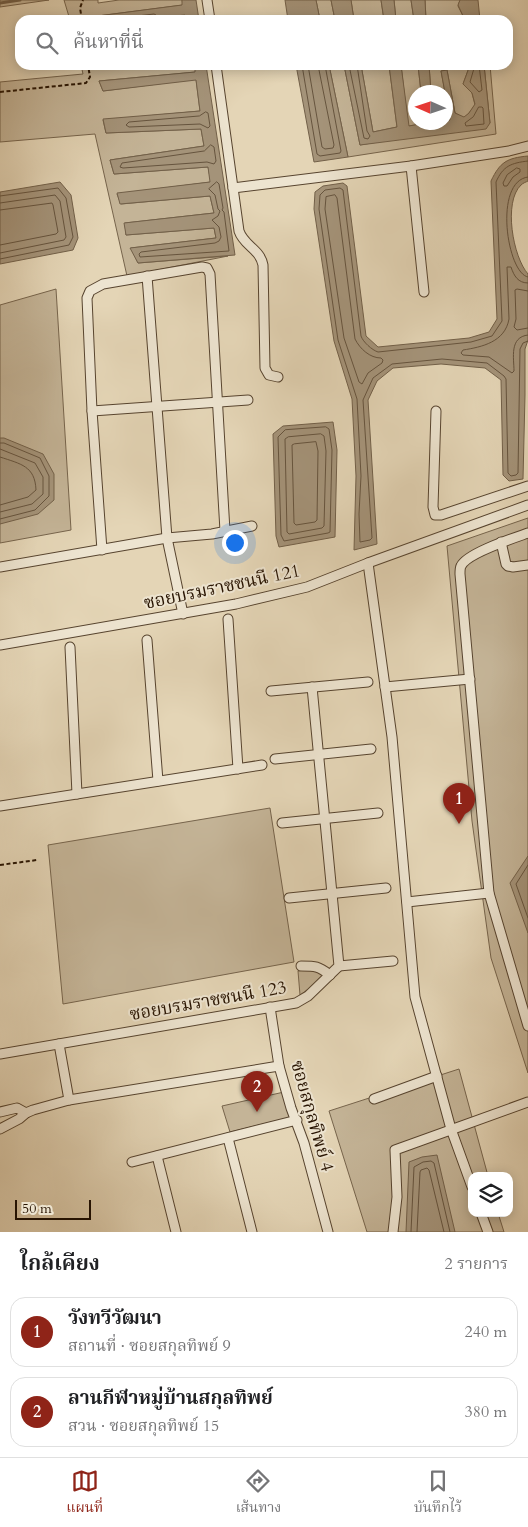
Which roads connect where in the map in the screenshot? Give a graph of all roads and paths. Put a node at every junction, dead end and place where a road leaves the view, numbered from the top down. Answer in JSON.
{"nodes":[{"id":1,"x":83,"y":0,"type":"edge"},
{"id":2,"x":207,"y":0,"type":"edge"},
{"id":3,"x":81,"y":15,"type":"edge"},
{"id":4,"x":209,"y":15,"type":"edge"},
{"id":5,"x":89,"y":70,"type":"edge"},
{"id":6,"x":217,"y":70,"type":"edge"},
{"id":7,"x":0,"y":92,"type":"edge"},
{"id":8,"x":528,"y":146,"type":"edge"},
{"id":9,"x":411,"y":166,"type":"junction"},
{"id":10,"x":233,"y":188,"type":"junction"},
{"id":11,"x":147,"y":276,"type":"junction"},
{"id":12,"x":424,"y":292,"type":"dead end"},
{"id":13,"x":278,"y":377,"type":"dead end"},
{"id":14,"x":248,"y":400,"type":"dead end"},
{"id":15,"x":217,"y":402,"type":"junction"},
{"id":16,"x":156,"y":407,"type":"junction"},
{"id":17,"x":92,"y":411,"type":"junction"},
{"id":18,"x":436,"y":411,"type":"dead end"},
{"id":19,"x":528,"y":486,"type":"edge"},
{"id":20,"x":528,"y":505,"type":"edge"},
{"id":21,"x":252,"y":526,"type":"dead end"},
{"id":22,"x":225,"y":531,"type":"junction"},
{"id":23,"x":528,"y":534,"type":"edge"},
{"id":24,"x":166,"y":538,"type":"junction"},
{"id":25,"x":501,"y":542,"type":"junction"},
{"id":26,"x":102,"y":550,"type":"junction"},
{"id":27,"x":368,"y":563,"type":"junction"},
{"id":28,"x":528,"y":566,"type":"edge"},
{"id":29,"x":0,"y":567,"type":"edge"},
{"id":30,"x":183,"y":614,"type":"junction"},
{"id":31,"x":228,"y":619,"type":"dead end"},
{"id":32,"x":147,"y":640,"type":"dead end"},
{"id":33,"x":0,"y":646,"type":"edge"},
{"id":34,"x":70,"y":647,"type":"dead end"},
{"id":35,"x":470,"y":679,"type":"junction"},
{"id":36,"x":368,"y":682,"type":"dead end"},
{"id":37,"x":312,"y":687,"type":"junction"},
{"id":38,"x":385,"y":687,"type":"junction"},
{"id":39,"x":271,"y":691,"type":"dead end"},
{"id":40,"x":371,"y":749,"type":"dead end"},
{"id":41,"x":319,"y":755,"type":"junction"},
{"id":42,"x":274,"y":758,"type":"dead end"},
{"id":43,"x":262,"y":765,"type":"dead end"},
{"id":44,"x":238,"y":769,"type":"junction"},
{"id":45,"x":158,"y":781,"type":"junction"},
{"id":46,"x":77,"y":794,"type":"junction"},
{"id":47,"x":0,"y":801,"type":"edge"},
{"id":48,"x":0,"y":806,"type":"edge"},
{"id":49,"x":378,"y":813,"type":"dead end"},
{"id":50,"x":325,"y":818,"type":"junction"},
{"id":51,"x":282,"y":823,"type":"dead end"},
{"id":52,"x":37,"y":860,"type":"dead end"},
{"id":53,"x":0,"y":865,"type":"edge"},
{"id":54,"x":386,"y":888,"type":"dead end"},
{"id":55,"x":489,"y":893,"type":"junction"},
{"id":56,"x":332,"y":894,"type":"junction"},
{"id":57,"x":288,"y":898,"type":"dead end"},
{"id":58,"x":406,"y":902,"type":"junction"},
{"id":59,"x":393,"y":961,"type":"dead end"},
{"id":60,"x":301,"y":966,"type":"dead end"},
{"id":61,"x":340,"y":966,"type":"junction"},
{"id":62,"x":330,"y":975,"type":"junction"},
{"id":63,"x":270,"y":1007,"type":"junction"},
{"id":64,"x":528,"y":1026,"type":"edge"},
{"id":65,"x":59,"y":1044,"type":"junction"},
{"id":66,"x":0,"y":1054,"type":"edge"},
{"id":67,"x":279,"y":1066,"type":"junction"},
{"id":68,"x":437,"y":1076,"type":"junction"},
{"id":69,"x":374,"y":1099,"type":"dead end"},
{"id":70,"x":69,"y":1100,"type":"junction"},
{"id":71,"x":528,"y":1102,"type":"edge"},
{"id":72,"x":0,"y":1112,"type":"edge"},
{"id":73,"x":26,"y":1113,"type":"junction"},
{"id":74,"x":297,"y":1120,"type":"junction"},
{"id":75,"x":0,"y":1129,"type":"edge"},
{"id":76,"x":452,"y":1130,"type":"junction"},
{"id":77,"x":228,"y":1138,"type":"junction"},
{"id":78,"x":156,"y":1156,"type":"junction"},
{"id":79,"x":132,"y":1162,"type":"dead end"},
{"id":80,"x":468,"y":1176,"type":"edge"},
{"id":81,"x":482,"y":1217,"type":"edge"},
{"id":82,"x":176,"y":1232,"type":"edge"},
{"id":83,"x":252,"y":1232,"type":"edge"},
{"id":84,"x":328,"y":1232,"type":"edge"},
{"id":85,"x":392,"y":1232,"type":"edge"},
{"id":86,"x":488,"y":1232,"type":"edge"}],
"edges":[{"from":1,"to":3,"type":"path"},
{"from":2,"to":4,"type":"street"},
{"from":5,"to":7,"type":"path"},
{"from":6,"to":10,"type":"street"},
{"from":8,"to":9,"type":"street"},
{"from":9,"to":10,"type":"street"},
{"from":9,"to":12,"type":"street"},
{"from":10,"to":13,"type":"street"},
{"from":11,"to":15,"type":"street"},
{"from":11,"to":16,"type":"street"},
{"from":11,"to":17,"type":"street"},
{"from":14,"to":15,"type":"street"},
{"from":15,"to":16,"type":"street"},
{"from":15,"to":22,"type":"street"},
{"from":16,"to":17,"type":"street"},
{"from":16,"to":24,"type":"street"},
{"from":17,"to":26,"type":"street"},
{"from":18,"to":19,"type":"street"},
{"from":20,"to":27,"type":"street","name":"ซอยบรมราชชนนี 121"},
{"from":21,"to":22,"type":"street"},
{"from":22,"to":24,"type":"street"},
{"from":23,"to":25,"type":"street"},
{"from":24,"to":26,"type":"street"},
{"from":24,"to":30,"type":"street"},
{"from":25,"to":28,"type":"street"},
{"from":25,"to":35,"type":"street"},
{"from":26,"to":29,"type":"street"},
{"from":27,"to":30,"type":"street","name":"ซอยบรมราชชนนี 121"},
{"from":27,"to":38,"type":"street"},
{"from":30,"to":33,"type":"street","name":"ซอยบรมราชชนนี 121"},
{"from":31,"to":44,"type":"street"},
{"from":32,"to":45,"type":"street"},
{"from":34,"to":46,"type":"street"},
{"from":35,"to":38,"type":"street"},
{"from":35,"to":55,"type":"street"},
{"from":36,"to":37,"type":"street"},
{"from":37,"to":39,"type":"street"},
{"from":37,"to":41,"type":"street"},
{"from":38,"to":58,"type":"street"},
{"from":40,"to":41,"type":"street"},
{"from":41,"to":42,"type":"street"},
{"from":41,"to":50,"type":"street"},
{"from":43,"to":44,"type":"street"},
{"from":44,"to":45,"type":"street"},
{"from":45,"to":46,"type":"street"},
{"from":46,"to":48,"type":"street"},
{"from":47,"to":48,"type":"street"},
{"from":49,"to":50,"type":"street"},
{"from":50,"to":51,"type":"street"},
{"from":50,"to":56,"type":"street"},
{"from":52,"to":53,"type":"path"},
{"from":54,"to":56,"type":"street"},
{"from":55,"to":58,"type":"street"},
{"from":55,"to":64,"type":"street"},
{"from":56,"to":57,"type":"street"},
{"from":56,"to":61,"type":"street"},
{"from":58,"to":68,"type":"street"},
{"from":59,"to":61,"type":"street"},
{"from":60,"to":62,"type":"street"},
{"from":61,"to":62,"type":"street","name":"ซอยบรมราชชนนี 123"},
{"from":62,"to":63,"type":"street","name":"ซอยบรมราชชนนี 123"},
{"from":63,"to":65,"type":"street","name":"ซอยบรมราชชนนี 123"},
{"from":63,"to":67,"type":"street","name":"ซอยสกุลทิพย์ 4"},
{"from":65,"to":66,"type":"street","name":"ซอยบรมราชชนนี 123"},
{"from":65,"to":70,"type":"street"},
{"from":67,"to":70,"type":"street"},
{"from":67,"to":74,"type":"street","name":"ซอยสกุลทิพย์ 4"},
{"from":68,"to":69,"type":"street"},
{"from":68,"to":76,"type":"street"},
{"from":70,"to":73,"type":"street"},
{"from":71,"to":76,"type":"street"},
{"from":72,"to":73,"type":"street"},
{"from":73,"to":75,"type":"street"},
{"from":74,"to":77,"type":"street"},
{"from":74,"to":84,"type":"street","name":"ซอยสกุลทิพย์ 4"},
{"from":76,"to":80,"type":"street"},
{"from":76,"to":85,"type":"street"},
{"from":77,"to":78,"type":"street"},
{"from":77,"to":83,"type":"street"},
{"from":78,"to":79,"type":"street"},
{"from":78,"to":82,"type":"street"},
{"from":81,"to":86,"type":"street"}]}
